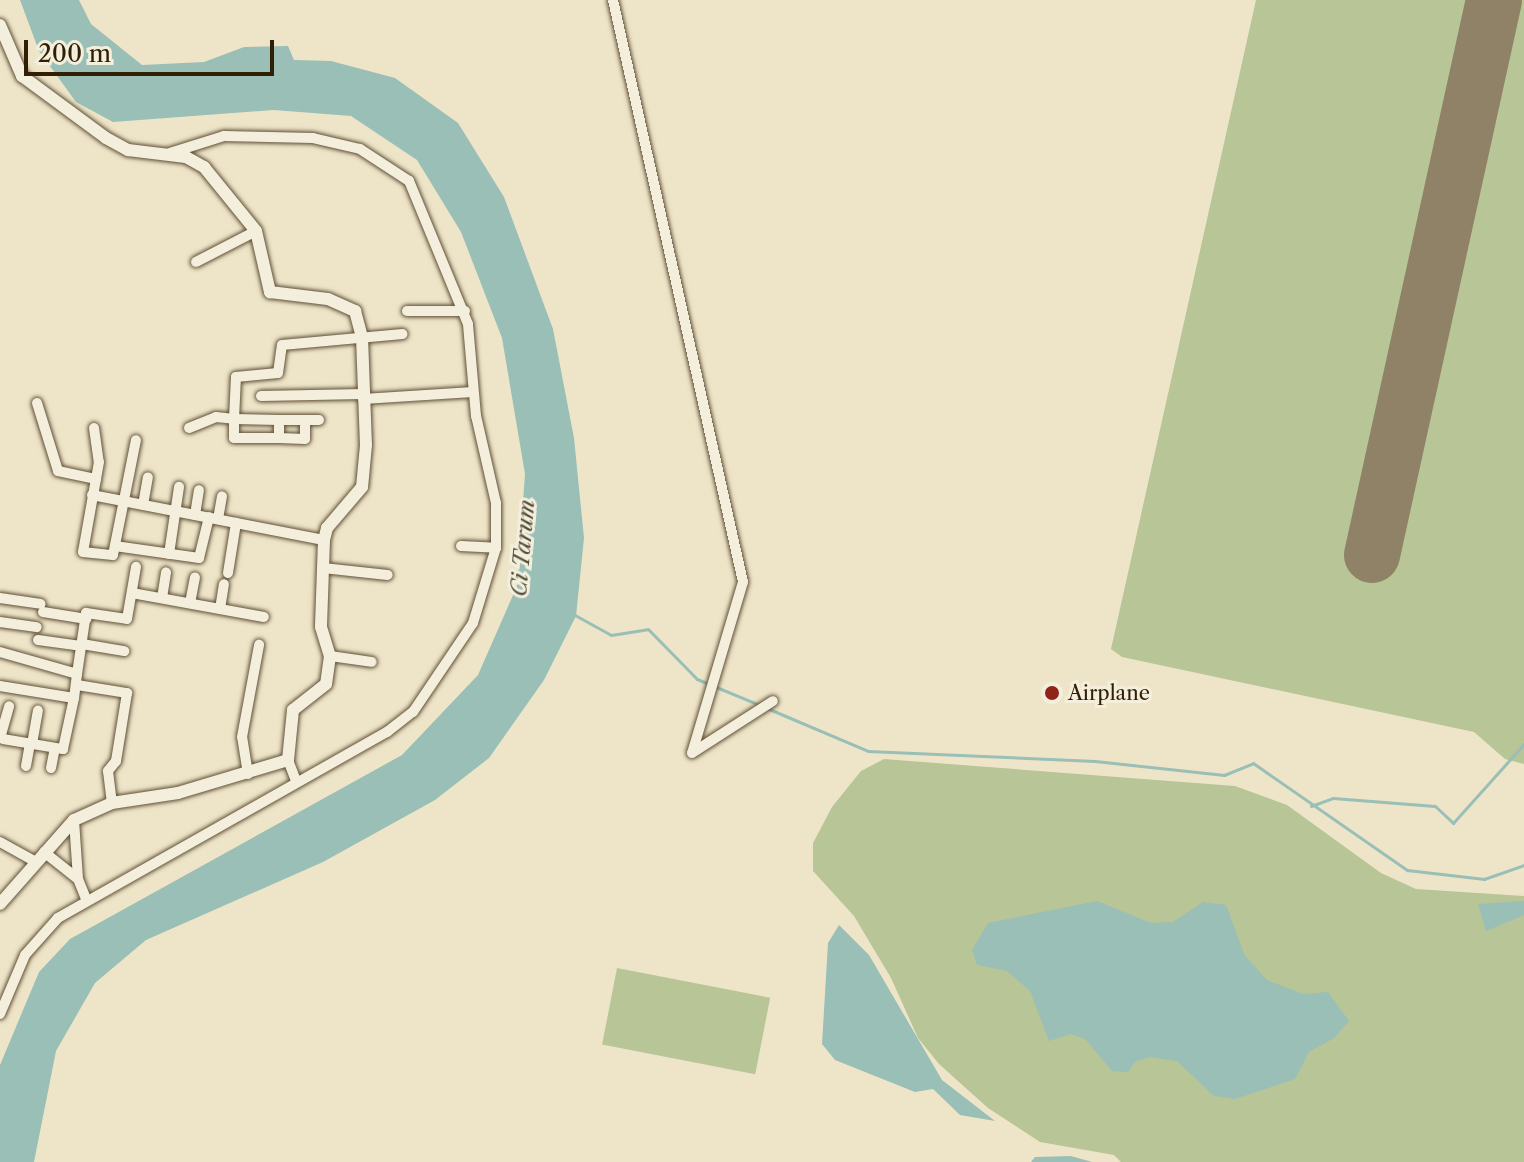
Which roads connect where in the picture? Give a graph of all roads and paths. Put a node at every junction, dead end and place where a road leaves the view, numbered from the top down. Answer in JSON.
{"nodes":[{"id":1,"x":613,"y":0,"type":"edge"},
{"id":2,"x":0,"y":25,"type":"edge"},
{"id":3,"x":170,"y":153,"type":"junction"},
{"id":4,"x":256,"y":231,"type":"junction"},
{"id":5,"x":196,"y":262,"type":"dead end"},
{"id":6,"x":407,"y":311,"type":"dead end"},
{"id":7,"x":465,"y":311,"type":"junction"},
{"id":8,"x":403,"y":334,"type":"dead end"},
{"id":9,"x":362,"y":337,"type":"junction"},
{"id":10,"x":473,"y":392,"type":"junction"},
{"id":11,"x":261,"y":396,"type":"dead end"},
{"id":12,"x":363,"y":396,"type":"junction"},
{"id":13,"x":37,"y":403,"type":"dead end"},
{"id":14,"x":234,"y":419,"type":"junction"},
{"id":15,"x":252,"y":419,"type":"junction"},
{"id":16,"x":279,"y":420,"type":"junction"},
{"id":17,"x":305,"y":420,"type":"junction"},
{"id":18,"x":319,"y":420,"type":"dead end"},
{"id":19,"x":94,"y":428,"type":"dead end"},
{"id":20,"x":189,"y":428,"type":"dead end"},
{"id":21,"x":252,"y":438,"type":"junction"},
{"id":22,"x":279,"y":438,"type":"junction"},
{"id":23,"x":136,"y":440,"type":"dead end"},
{"id":24,"x":148,"y":477,"type":"dead end"},
{"id":25,"x":96,"y":479,"type":"junction"},
{"id":26,"x":179,"y":487,"type":"dead end"},
{"id":27,"x":199,"y":490,"type":"dead end"},
{"id":28,"x":92,"y":495,"type":"junction"},
{"id":29,"x":222,"y":496,"type":"dead end"},
{"id":30,"x":125,"y":501,"type":"junction"},
{"id":31,"x":143,"y":505,"type":"junction"},
{"id":32,"x":175,"y":511,"type":"junction"},
{"id":33,"x":195,"y":515,"type":"junction"},
{"id":34,"x":214,"y":518,"type":"junction"},
{"id":35,"x":236,"y":523,"type":"junction"},
{"id":36,"x":324,"y":540,"type":"junction"},
{"id":37,"x":115,"y":546,"type":"junction"},
{"id":38,"x":461,"y":546,"type":"dead end"},
{"id":39,"x":496,"y":548,"type":"junction"},
{"id":40,"x":169,"y":554,"type":"junction"},
{"id":41,"x":136,"y":567,"type":"dead end"},
{"id":42,"x":323,"y":568,"type":"junction"},
{"id":43,"x":166,"y":572,"type":"dead end"},
{"id":44,"x":388,"y":575,"type":"dead end"},
{"id":45,"x":195,"y":577,"type":"dead end"},
{"id":46,"x":132,"y":593,"type":"junction"},
{"id":47,"x":0,"y":598,"type":"edge"},
{"id":48,"x":162,"y":598,"type":"junction"},
{"id":49,"x":190,"y":603,"type":"junction"},
{"id":50,"x":220,"y":609,"type":"junction"},
{"id":51,"x":264,"y":617,"type":"dead end"},
{"id":52,"x":86,"y":619,"type":"junction"},
{"id":53,"x":0,"y":622,"type":"edge"},
{"id":54,"x":37,"y":627,"type":"dead end"},
{"id":55,"x":38,"y":640,"type":"dead end"},
{"id":56,"x":82,"y":645,"type":"junction"},
{"id":57,"x":259,"y":645,"type":"dead end"},
{"id":58,"x":124,"y":651,"type":"dead end"},
{"id":59,"x":0,"y":652,"type":"edge"},
{"id":60,"x":330,"y":656,"type":"junction"},
{"id":61,"x":372,"y":662,"type":"dead end"},
{"id":62,"x":77,"y":680,"type":"junction"},
{"id":63,"x":0,"y":686,"type":"edge"},
{"id":64,"x":74,"y":698,"type":"junction"},
{"id":65,"x":773,"y":701,"type":"dead end"},
{"id":66,"x":9,"y":706,"type":"dead end"},
{"id":67,"x":38,"y":711,"type":"dead end"},
{"id":68,"x":2,"y":738,"type":"edge"},
{"id":69,"x":31,"y":744,"type":"junction"},
{"id":70,"x":55,"y":748,"type":"junction"},
{"id":71,"x":288,"y":760,"type":"junction"},
{"id":72,"x":26,"y":766,"type":"dead end"},
{"id":73,"x":51,"y":768,"type":"dead end"},
{"id":74,"x":248,"y":774,"type":"junction"},
{"id":75,"x":296,"y":781,"type":"junction"},
{"id":76,"x":112,"y":803,"type":"junction"},
{"id":77,"x":74,"y":820,"type":"junction"},
{"id":78,"x":0,"y":842,"type":"edge"},
{"id":79,"x":40,"y":857,"type":"junction"},
{"id":80,"x":78,"y":879,"type":"junction"},
{"id":81,"x":86,"y":899,"type":"junction"},
{"id":82,"x":0,"y":904,"type":"edge"},
{"id":83,"x":0,"y":1014,"type":"edge"}],
"edges":[{"from":1,"to":65,"type":"street"},
{"from":2,"to":3,"type":"street"},
{"from":3,"to":4,"type":"street"},
{"from":3,"to":7,"type":"street"},
{"from":4,"to":5,"type":"street"},
{"from":4,"to":9,"type":"street"},
{"from":6,"to":7,"type":"street"},
{"from":7,"to":10,"type":"street"},
{"from":8,"to":9,"type":"street"},
{"from":9,"to":12,"type":"street"},
{"from":9,"to":14,"type":"street"},
{"from":10,"to":12,"type":"street"},
{"from":10,"to":39,"type":"street"},
{"from":11,"to":12,"type":"street"},
{"from":12,"to":36,"type":"street"},
{"from":13,"to":25,"type":"street"},
{"from":14,"to":15,"type":"street"},
{"from":14,"to":20,"type":"street"},
{"from":14,"to":21,"type":"street"},
{"from":15,"to":16,"type":"street"},
{"from":15,"to":21,"type":"street"},
{"from":16,"to":17,"type":"street"},
{"from":16,"to":22,"type":"street"},
{"from":17,"to":18,"type":"street"},
{"from":17,"to":22,"type":"street"},
{"from":19,"to":25,"type":"street"},
{"from":21,"to":22,"type":"street"},
{"from":23,"to":30,"type":"street"},
{"from":24,"to":31,"type":"street"},
{"from":25,"to":28,"type":"street"},
{"from":26,"to":32,"type":"street"},
{"from":27,"to":33,"type":"street"},
{"from":28,"to":30,"type":"street"},
{"from":28,"to":37,"type":"street"},
{"from":29,"to":34,"type":"street"},
{"from":30,"to":31,"type":"street"},
{"from":30,"to":37,"type":"street"},
{"from":31,"to":32,"type":"street"},
{"from":32,"to":33,"type":"street"},
{"from":32,"to":40,"type":"street"},
{"from":33,"to":34,"type":"street"},
{"from":34,"to":35,"type":"street"},
{"from":34,"to":40,"type":"street"},
{"from":35,"to":36,"type":"street"},
{"from":35,"to":50,"type":"street"},
{"from":36,"to":42,"type":"street"},
{"from":37,"to":40,"type":"street"},
{"from":38,"to":39,"type":"street"},
{"from":39,"to":75,"type":"street"},
{"from":41,"to":46,"type":"street"},
{"from":42,"to":44,"type":"street"},
{"from":42,"to":60,"type":"street"},
{"from":43,"to":48,"type":"street"},
{"from":45,"to":49,"type":"street"},
{"from":46,"to":48,"type":"street"},
{"from":46,"to":52,"type":"street"},
{"from":47,"to":52,"type":"street"},
{"from":48,"to":49,"type":"street"},
{"from":49,"to":50,"type":"street"},
{"from":50,"to":51,"type":"street"},
{"from":52,"to":56,"type":"street"},
{"from":53,"to":54,"type":"street"},
{"from":55,"to":56,"type":"street"},
{"from":56,"to":58,"type":"street"},
{"from":56,"to":62,"type":"street"},
{"from":57,"to":74,"type":"street"},
{"from":59,"to":62,"type":"street"},
{"from":60,"to":61,"type":"street"},
{"from":60,"to":71,"type":"street"},
{"from":62,"to":64,"type":"street"},
{"from":62,"to":76,"type":"street"},
{"from":63,"to":64,"type":"street"},
{"from":64,"to":70,"type":"street"},
{"from":66,"to":68,"type":"street"},
{"from":67,"to":69,"type":"street"},
{"from":68,"to":69,"type":"street"},
{"from":69,"to":70,"type":"street"},
{"from":69,"to":72,"type":"street"},
{"from":70,"to":73,"type":"street"},
{"from":71,"to":74,"type":"street"},
{"from":71,"to":75,"type":"street"},
{"from":74,"to":76,"type":"street"},
{"from":75,"to":81,"type":"street"},
{"from":76,"to":77,"type":"street"},
{"from":77,"to":79,"type":"street"},
{"from":77,"to":80,"type":"street"},
{"from":78,"to":79,"type":"street"},
{"from":79,"to":80,"type":"street"},
{"from":79,"to":82,"type":"street"},
{"from":80,"to":81,"type":"street"},
{"from":81,"to":83,"type":"street"}]}
